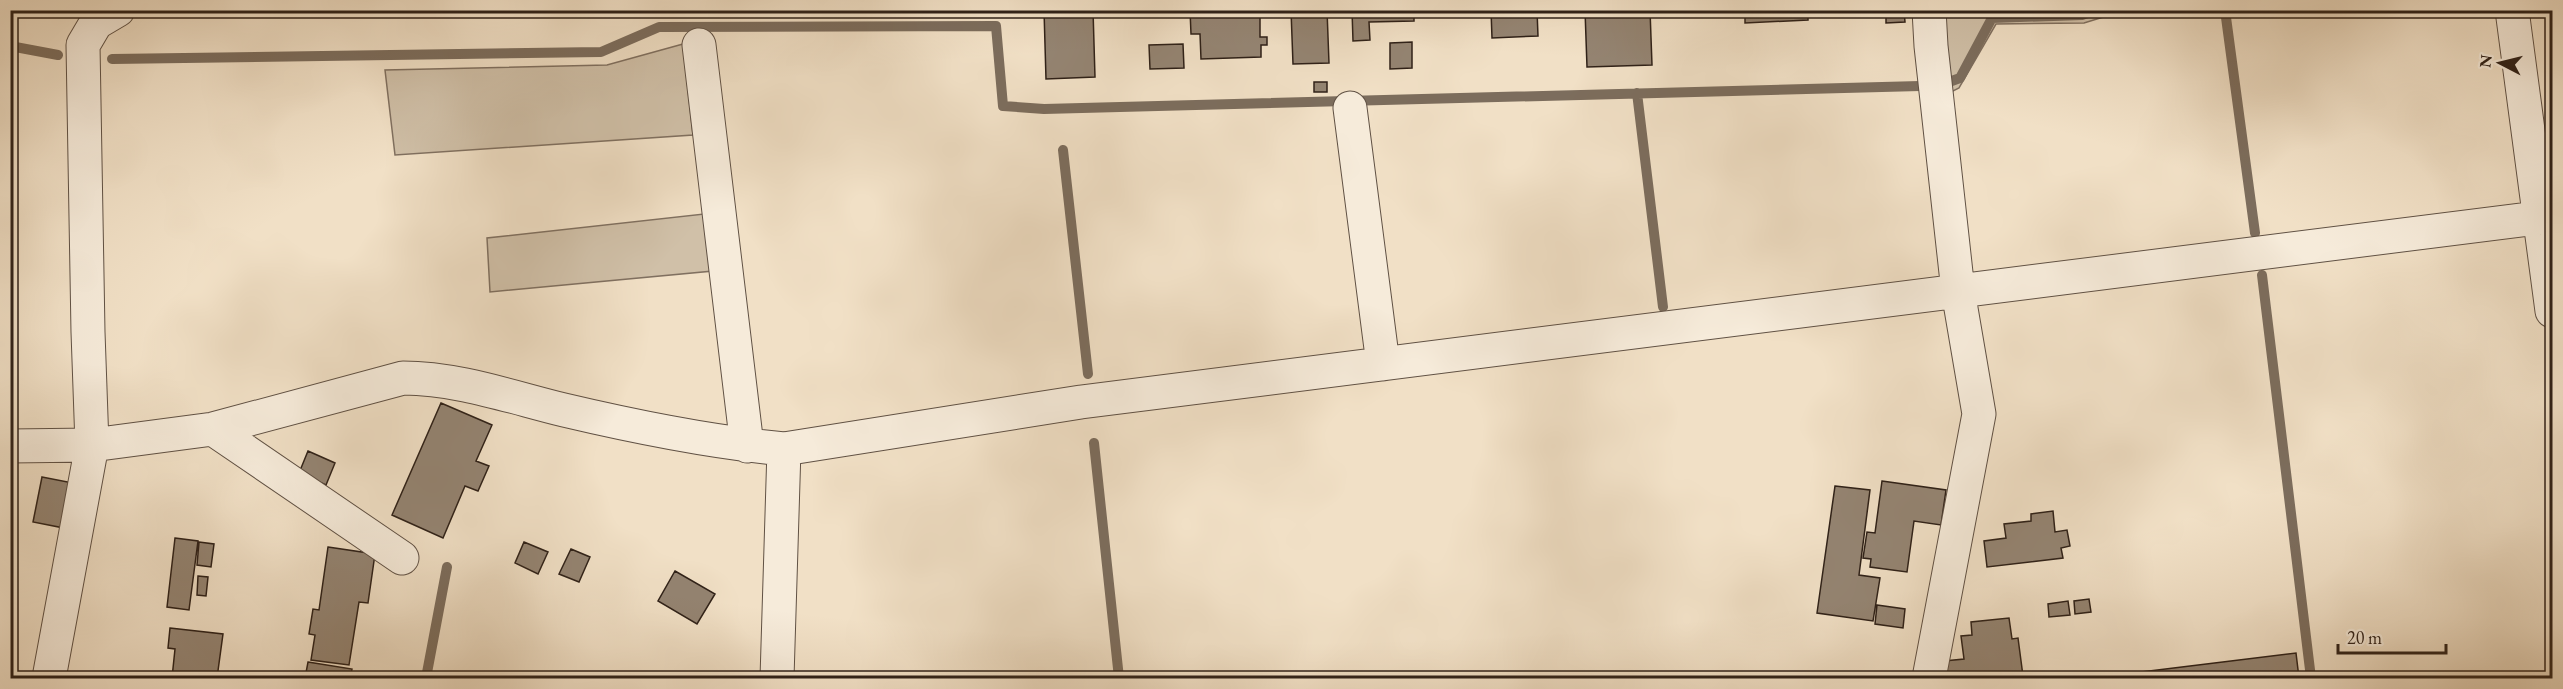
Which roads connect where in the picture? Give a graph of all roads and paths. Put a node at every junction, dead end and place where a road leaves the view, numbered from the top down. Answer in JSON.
{"nodes":[{"id":1,"x":117,"y":10,"type":"edge"},
{"id":2,"x":1929,"y":10,"type":"edge"},
{"id":3,"x":2512,"y":10,"type":"edge"},
{"id":4,"x":699,"y":45,"type":"dead end"},
{"id":5,"x":1350,"y":108,"type":"dead end"},
{"id":6,"x":2546,"y":217,"type":"edge"},
{"id":7,"x":1958,"y":291,"type":"junction"},
{"id":8,"x":2553,"y":311,"type":"edge"},
{"id":9,"x":1383,"y":364,"type":"junction"},
{"id":10,"x":213,"y":429,"type":"junction"},
{"id":11,"x":92,"y":445,"type":"junction"},
{"id":12,"x":10,"y":446,"type":"edge"},
{"id":13,"x":747,"y":446,"type":"junction"},
{"id":14,"x":784,"y":449,"type":"junction"},
{"id":15,"x":402,"y":558,"type":"dead end"},
{"id":16,"x":49,"y":678,"type":"edge"},
{"id":17,"x":777,"y":678,"type":"edge"},
{"id":18,"x":1929,"y":678,"type":"edge"}],
"edges":[{"from":1,"to":11,"type":"street"},
{"from":2,"to":7,"type":"street"},
{"from":3,"to":6,"type":"street"},
{"from":4,"to":13,"type":"street"},
{"from":5,"to":9,"type":"street"},
{"from":6,"to":7,"type":"street"},
{"from":6,"to":8,"type":"street"},
{"from":7,"to":9,"type":"street"},
{"from":7,"to":18,"type":"street"},
{"from":9,"to":14,"type":"street"},
{"from":10,"to":11,"type":"street"},
{"from":10,"to":13,"type":"street"},
{"from":10,"to":15,"type":"street"},
{"from":11,"to":12,"type":"street"},
{"from":11,"to":16,"type":"street"},
{"from":13,"to":14,"type":"street"},
{"from":14,"to":17,"type":"street"}]}
